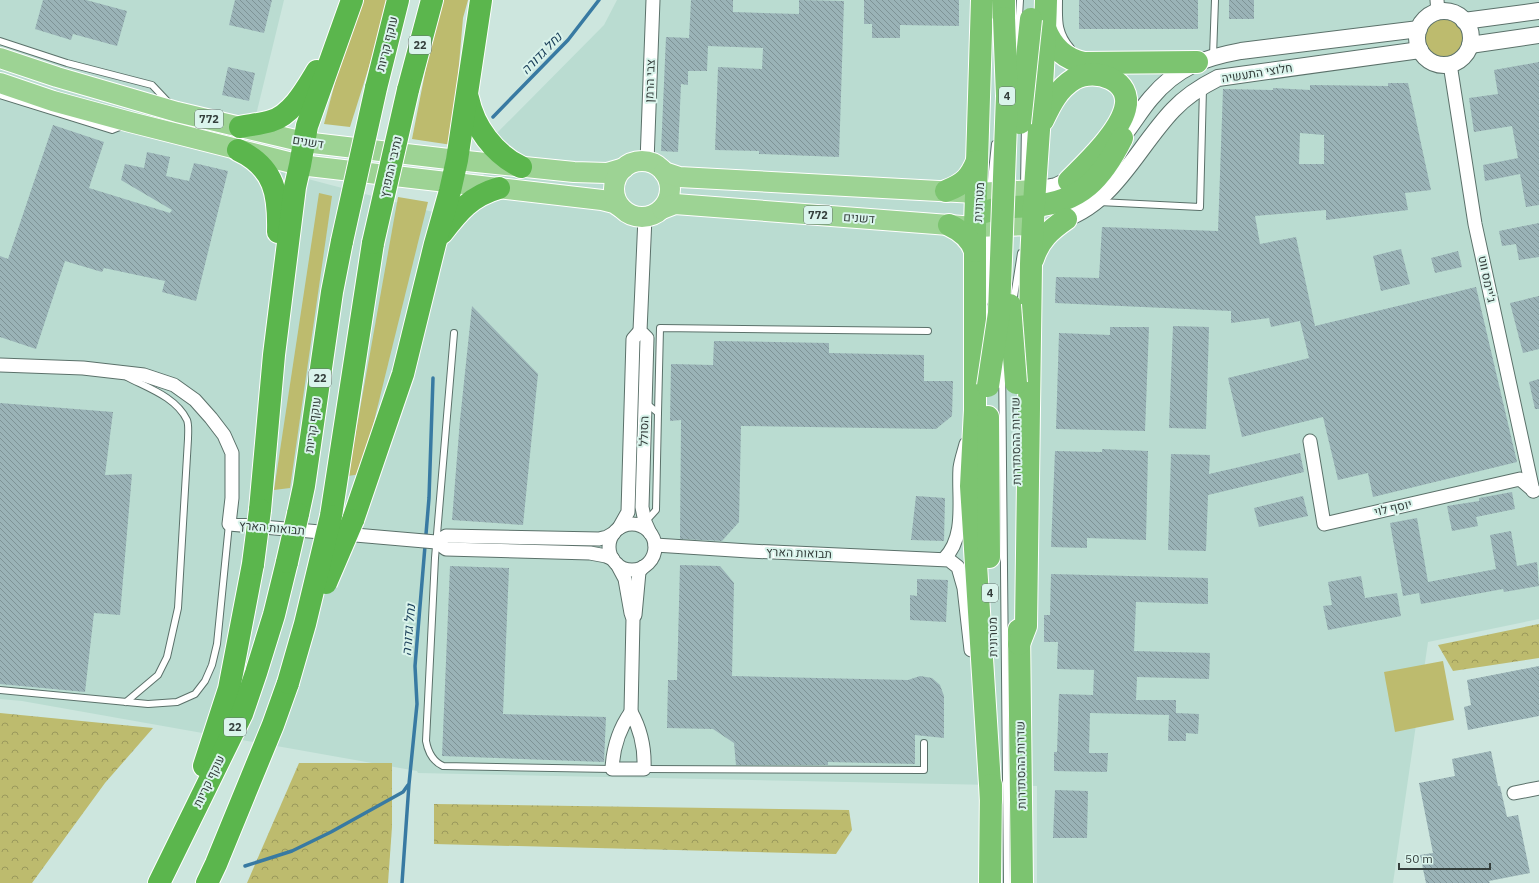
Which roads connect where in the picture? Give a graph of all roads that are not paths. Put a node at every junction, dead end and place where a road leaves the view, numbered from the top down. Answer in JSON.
{"nodes":[{"id":1,"x":352,"y":0,"type":"edge"},
{"id":2,"x":398,"y":0,"type":"edge"},
{"id":3,"x":432,"y":0,"type":"edge"},
{"id":4,"x":481,"y":0,"type":"edge"},
{"id":5,"x":653,"y":0,"type":"edge"},
{"id":6,"x":982,"y":0,"type":"edge"},
{"id":7,"x":1020,"y":0,"type":"edge"},
{"id":8,"x":1046,"y":0,"type":"edge"},
{"id":9,"x":1059,"y":0,"type":"edge"},
{"id":10,"x":1215,"y":0,"type":"edge"},
{"id":11,"x":1438,"y":6,"type":"edge"},
{"id":12,"x":1004,"y":9,"type":"edge"},
{"id":13,"x":1539,"y":11,"type":"edge"},
{"id":14,"x":1036,"y":16,"type":"edge"},
{"id":15,"x":1464,"y":21,"type":"junction"},
{"id":16,"x":343,"y":25,"type":"junction"},
{"id":17,"x":1419,"y":29,"type":"junction"},
{"id":18,"x":1539,"y":35,"type":"edge"},
{"id":19,"x":0,"y":41,"type":"edge"},
{"id":20,"x":1470,"y":45,"type":"junction"},
{"id":21,"x":1420,"y":50,"type":"junction"},
{"id":22,"x":0,"y":58,"type":"edge"},
{"id":23,"x":1016,"y":58,"type":"dead end"},
{"id":24,"x":1205,"y":60,"type":"junction"},
{"id":25,"x":1093,"y":64,"type":"junction"},
{"id":26,"x":1450,"y":64,"type":"junction"},
{"id":27,"x":0,"y":83,"type":"edge"},
{"id":28,"x":1203,"y":86,"type":"junction"},
{"id":29,"x":467,"y":92,"type":"junction"},
{"id":30,"x":0,"y":95,"type":"edge"},
{"id":31,"x":178,"y":112,"type":"junction"},
{"id":32,"x":130,"y":122,"type":"junction"},
{"id":33,"x":999,"y":123,"type":"dead end"},
{"id":34,"x":240,"y":127,"type":"junction"},
{"id":35,"x":1039,"y":130,"type":"junction"},
{"id":36,"x":996,"y":137,"type":"dead end"},
{"id":37,"x":1122,"y":138,"type":"junction"},
{"id":38,"x":304,"y":142,"type":"junction"},
{"id":39,"x":238,"y":150,"type":"junction"},
{"id":40,"x":457,"y":160,"type":"junction"},
{"id":41,"x":978,"y":161,"type":"junction"},
{"id":42,"x":300,"y":165,"type":"junction"},
{"id":43,"x":521,"y":167,"type":"junction"},
{"id":44,"x":655,"y":167,"type":"junction"},
{"id":45,"x":624,"y":168,"type":"junction"},
{"id":46,"x":1069,"y":181,"type":"junction"},
{"id":47,"x":452,"y":182,"type":"junction"},
{"id":48,"x":499,"y":188,"type":"junction"},
{"id":49,"x":946,"y":191,"type":"junction"},
{"id":50,"x":1095,"y":202,"type":"junction"},
{"id":51,"x":620,"y":207,"type":"junction"},
{"id":52,"x":986,"y":210,"type":"junction"},
{"id":53,"x":1026,"y":212,"type":"junction"},
{"id":54,"x":653,"y":213,"type":"junction"},
{"id":55,"x":1066,"y":219,"type":"junction"},
{"id":56,"x":949,"y":225,"type":"junction"},
{"id":57,"x":435,"y":244,"type":"junction"},
{"id":58,"x":975,"y":251,"type":"junction"},
{"id":59,"x":1026,"y":255,"type":"junction"},
{"id":60,"x":640,"y":331,"type":"junction"},
{"id":61,"x":928,"y":331,"type":"dead end"},
{"id":62,"x":1005,"y":331,"type":"dead end"},
{"id":63,"x":276,"y":332,"type":"junction"},
{"id":64,"x":454,"y":333,"type":"dead end"},
{"id":65,"x":1002,"y":342,"type":"dead end"},
{"id":66,"x":1002,"y":350,"type":"dead end"},
{"id":67,"x":0,"y":365,"type":"edge"},
{"id":68,"x":116,"y":372,"type":"junction"},
{"id":69,"x":645,"y":402,"type":"junction"},
{"id":70,"x":975,"y":410,"type":"junction"},
{"id":71,"x":658,"y":413,"type":"junction"},
{"id":72,"x":1310,"y":441,"type":"dead end"},
{"id":73,"x":1536,"y":491,"type":"edge"},
{"id":74,"x":229,"y":524,"type":"junction"},
{"id":75,"x":616,"y":530,"type":"junction"},
{"id":76,"x":650,"y":533,"type":"junction"},
{"id":77,"x":434,"y":542,"type":"junction"},
{"id":78,"x":944,"y":559,"type":"junction"},
{"id":79,"x":615,"y":562,"type":"junction"},
{"id":80,"x":642,"y":567,"type":"junction"},
{"id":81,"x":633,"y":619,"type":"junction"},
{"id":82,"x":1019,"y":644,"type":"junction"},
{"id":83,"x":294,"y":660,"type":"junction"},
{"id":84,"x":0,"y":690,"type":"edge"},
{"id":85,"x":984,"y":699,"type":"junction"},
{"id":86,"x":126,"y":702,"type":"junction"},
{"id":87,"x":631,"y":712,"type":"junction"},
{"id":88,"x":924,"y":743,"type":"dead end"},
{"id":89,"x":612,"y":769,"type":"junction"},
{"id":90,"x":644,"y":769,"type":"junction"},
{"id":91,"x":1539,"y":788,"type":"edge"},
{"id":92,"x":1514,"y":793,"type":"dead end"},
{"id":93,"x":991,"y":800,"type":"junction"},
{"id":94,"x":155,"y":883,"type":"edge"},
{"id":95,"x":158,"y":883,"type":"edge"},
{"id":96,"x":207,"y":883,"type":"edge"},
{"id":97,"x":990,"y":883,"type":"edge"},
{"id":98,"x":1007,"y":883,"type":"edge"},
{"id":99,"x":1022,"y":883,"type":"edge"}],
"edges":[{"from":1,"to":16,"type":"highway"},
{"from":2,"to":95,"type":"highway","name":"עוקף קריות","number":"22","bridge":true},
{"from":3,"to":83,"type":"highway","name":"נתיבי המפרץ","number":"22","bridge":true},
{"from":4,"to":29,"type":"highway"},
{"from":5,"to":44,"type":"street","name":"צבי הרמן"},
{"from":6,"to":41,"type":"highway"},
{"from":7,"to":23,"type":"lane"},
{"from":8,"to":14,"type":"highway"},
{"from":9,"to":25,"type":"lane"},
{"from":10,"to":24,"type":"lane"},
{"from":11,"to":15,"type":"street"},
{"from":11,"to":17,"type":"street"},
{"from":12,"to":93,"type":"highway","number":"4","bridge":true},
{"from":13,"to":15,"type":"street"},
{"from":14,"to":25,"type":"highway"},
{"from":14,"to":35,"type":"highway"},
{"from":14,"to":82,"type":"highway","name":"שדרות ההסתדרות","number":"4","bridge":true},
{"from":15,"to":20,"type":"street"},
{"from":16,"to":34,"type":"highway"},
{"from":16,"to":38,"type":"highway"},
{"from":17,"to":21,"type":"street"},
{"from":17,"to":24,"type":"street","name":"חלוצי התעשיה"},
{"from":18,"to":20,"type":"street"},
{"from":19,"to":31,"type":"lane"},
{"from":20,"to":26,"type":"street"},
{"from":21,"to":26,"type":"street"},
{"from":21,"to":28,"type":"street","name":"חלוצי התעשיה"},
{"from":22,"to":31,"type":"main road","name":"דשנים","number":"772"},
{"from":24,"to":25,"type":"highway"},
{"from":24,"to":37,"type":"street","name":"חלוצי התעשיה"},
{"from":26,"to":73,"type":"street","name":"ג'יימס ווט"},
{"from":27,"to":32,"type":"main road","name":"דשנים","number":"772"},
{"from":28,"to":50,"type":"street","name":"חלוצי התעשיה"},
{"from":28,"to":50,"type":"lane"},
{"from":29,"to":40,"type":"highway"},
{"from":29,"to":43,"type":"highway"},
{"from":30,"to":32,"type":"lane"},
{"from":31,"to":34,"type":"main road","name":"דשנים","number":"772"},
{"from":32,"to":39,"type":"main road","name":"דשנים","number":"772"},
{"from":33,"to":53,"type":"lane"},
{"from":34,"to":38,"type":"main road","name":"דשנים","number":"772"},
{"from":35,"to":46,"type":"highway"},
{"from":35,"to":53,"type":"highway"},
{"from":36,"to":52,"type":"lane","name":"מטרונית"},
{"from":37,"to":46,"type":"street","name":"חלוצי התעשיה"},
{"from":37,"to":53,"type":"highway"},
{"from":38,"to":40,"type":"main road","name":"דשנים","number":"772"},
{"from":38,"to":42,"type":"highway"},
{"from":39,"to":42,"type":"main road","name":"דשנים","number":"772"},
{"from":39,"to":63,"type":"highway"},
{"from":40,"to":43,"type":"main road","name":"דשנים","number":"772"},
{"from":40,"to":47,"type":"highway"},
{"from":41,"to":49,"type":"highway"},
{"from":41,"to":52,"type":"highway"},
{"from":42,"to":47,"type":"main road","name":"דשנים","number":"772"},
{"from":42,"to":63,"type":"highway"},
{"from":43,"to":45,"type":"main road","name":"דשנים","number":"772"},
{"from":44,"to":45,"type":"main road"},
{"from":44,"to":49,"type":"main road"},
{"from":44,"to":54,"type":"main road"},
{"from":45,"to":51,"type":"main road"},
{"from":46,"to":53,"type":"street","name":"חלוצי התעשיה"},
{"from":47,"to":48,"type":"main road","name":"דשנים","number":"772"},
{"from":47,"to":57,"type":"highway"},
{"from":48,"to":51,"type":"main road","name":"דשנים","number":"772"},
{"from":48,"to":57,"type":"highway"},
{"from":49,"to":52,"type":"main road"},
{"from":50,"to":55,"type":"street","name":"חלוצי התעשיה"},
{"from":51,"to":54,"type":"main road"},
{"from":52,"to":53,"type":"highway"},
{"from":52,"to":56,"type":"main road","name":"דשנים","number":"772"},
{"from":52,"to":58,"type":"highway"},
{"from":52,"to":65,"type":"lane","name":"מטרונית"},
{"from":53,"to":55,"type":"street","name":"חלוצי התעשיה"},
{"from":53,"to":59,"type":"highway"},
{"from":54,"to":56,"type":"main road","name":"דשנים","number":"772"},
{"from":54,"to":60,"type":"street","name":"הסולל"},
{"from":55,"to":59,"type":"highway"},
{"from":56,"to":58,"type":"highway"},
{"from":57,"to":83,"type":"highway","bridge":true},
{"from":58,"to":70,"type":"highway"},
{"from":59,"to":62,"type":"lane"},
{"from":59,"to":82,"type":"highway"},
{"from":60,"to":69,"type":"street","name":"הסולל"},
{"from":60,"to":75,"type":"street","name":"הסולל"},
{"from":61,"to":71,"type":"lane"},
{"from":63,"to":94,"type":"highway","bridge":true},
{"from":64,"to":77,"type":"lane"},
{"from":66,"to":98,"type":"lane","name":"מטרונית"},
{"from":67,"to":68,"type":"street","name":"תבואות הארץ"},
{"from":68,"to":74,"type":"street","name":"תבואות הארץ"},
{"from":68,"to":86,"type":"lane"},
{"from":69,"to":71,"type":"lane"},
{"from":69,"to":76,"type":"street","name":"הסולל"},
{"from":70,"to":78,"type":"street"},
{"from":70,"to":85,"type":"highway"},
{"from":71,"to":76,"type":"lane"},
{"from":72,"to":73,"type":"street","name":"יוסף לוי"},
{"from":74,"to":77,"type":"street","name":"תבואות הארץ"},
{"from":74,"to":86,"type":"lane"},
{"from":75,"to":76,"type":"street"},
{"from":75,"to":77,"type":"street","name":"תבואות הארץ"},
{"from":75,"to":79,"type":"street"},
{"from":76,"to":78,"type":"street","name":"תבואות הארץ"},
{"from":76,"to":80,"type":"street"},
{"from":77,"to":79,"type":"street","name":"תבואות הארץ"},
{"from":77,"to":89,"type":"lane"},
{"from":78,"to":85,"type":"street"},
{"from":79,"to":80,"type":"street"},
{"from":79,"to":81,"type":"street"},
{"from":80,"to":81,"type":"street"},
{"from":81,"to":87,"type":"street"},
{"from":82,"to":99,"type":"highway","name":"שדרות ההסתדרות","number":"4"},
{"from":83,"to":96,"type":"highway","number":"22","bridge":true},
{"from":84,"to":86,"type":"lane"},
{"from":85,"to":93,"type":"highway"},
{"from":87,"to":89,"type":"street"},
{"from":87,"to":90,"type":"street"},
{"from":88,"to":90,"type":"lane"},
{"from":89,"to":90,"type":"street"},
{"from":91,"to":92,"type":"street"},
{"from":93,"to":97,"type":"highway","number":"4"}]}
